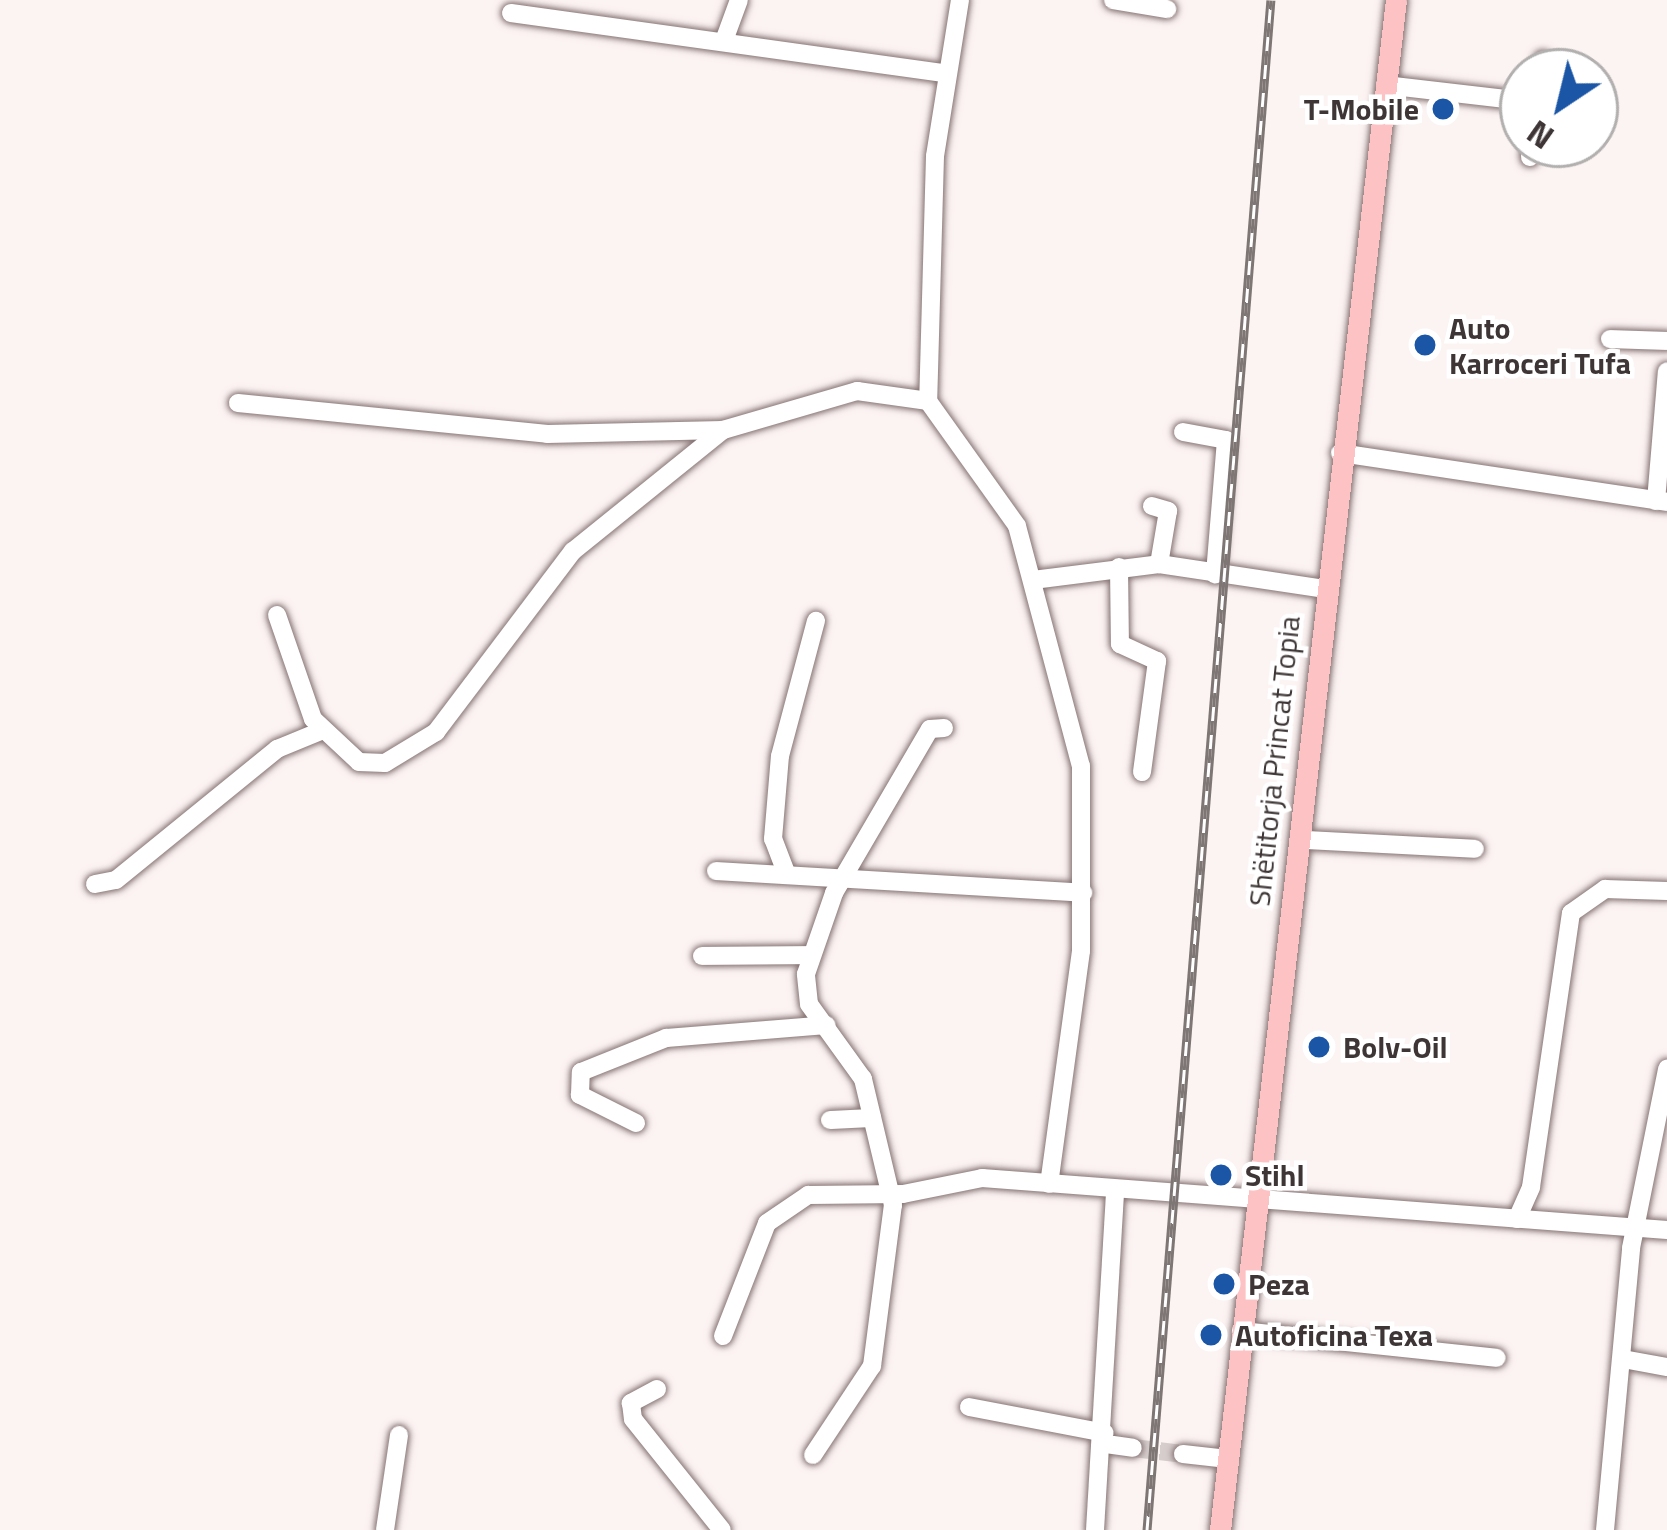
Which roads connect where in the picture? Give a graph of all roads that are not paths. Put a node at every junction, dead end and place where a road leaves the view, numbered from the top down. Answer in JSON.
{"nodes":[{"id":1,"x":739,"y":0,"type":"edge"},
{"id":2,"x":960,"y":0,"type":"edge"},
{"id":3,"x":1113,"y":0,"type":"edge"},
{"id":4,"x":1396,"y":0,"type":"edge"},
{"id":5,"x":1167,"y":9,"type":"dead end"},
{"id":6,"x":511,"y":13,"type":"dead end"},
{"id":7,"x":725,"y":38,"type":"junction"},
{"id":8,"x":944,"y":73,"type":"junction"},
{"id":9,"x":1385,"y":85,"type":"junction"},
{"id":10,"x":1499,"y":98,"type":"edge"},
{"id":11,"x":1610,"y":339,"type":"dead end"},
{"id":12,"x":1667,"y":341,"type":"edge"},
{"id":13,"x":1667,"y":370,"type":"edge"},
{"id":14,"x":928,"y":401,"type":"junction"},
{"id":15,"x":238,"y":403,"type":"dead end"},
{"id":16,"x":723,"y":430,"type":"junction"},
{"id":17,"x":1183,"y":432,"type":"dead end"},
{"id":18,"x":1340,"y":453,"type":"junction"},
{"id":19,"x":1662,"y":502,"type":"edge"},
{"id":20,"x":1152,"y":506,"type":"dead end"},
{"id":21,"x":1159,"y":564,"type":"junction"},
{"id":22,"x":1119,"y":567,"type":"junction"},
{"id":23,"x":1215,"y":575,"type":"junction"},
{"id":24,"x":1033,"y":580,"type":"junction"},
{"id":25,"x":1324,"y":589,"type":"junction"},
{"id":26,"x":277,"y":615,"type":"dead end"},
{"id":27,"x":816,"y":621,"type":"dead end"},
{"id":28,"x":944,"y":728,"type":"dead end"},
{"id":29,"x":323,"y":730,"type":"junction"},
{"id":30,"x":1142,"y":772,"type":"dead end"},
{"id":31,"x":1306,"y":840,"type":"dead end"},
{"id":32,"x":1474,"y":849,"type":"dead end"},
{"id":33,"x":716,"y":871,"type":"dead end"},
{"id":34,"x":787,"y":875,"type":"junction"},
{"id":35,"x":844,"y":881,"type":"junction"},
{"id":36,"x":94,"y":884,"type":"dead end"},
{"id":37,"x":1667,"y":891,"type":"edge"},
{"id":38,"x":1083,"y":893,"type":"junction"},
{"id":39,"x":702,"y":956,"type":"dead end"},
{"id":40,"x":811,"y":956,"type":"junction"},
{"id":41,"x":826,"y":1025,"type":"junction"},
{"id":42,"x":1667,"y":1069,"type":"edge"},
{"id":43,"x":872,"y":1118,"type":"junction"},
{"id":44,"x":830,"y":1120,"type":"dead end"},
{"id":45,"x":636,"y":1123,"type":"dead end"},
{"id":46,"x":1049,"y":1184,"type":"junction"},
{"id":47,"x":892,"y":1193,"type":"junction"},
{"id":48,"x":1255,"y":1197,"type":"junction"},
{"id":49,"x":1122,"y":1198,"type":"junction"},
{"id":50,"x":1517,"y":1219,"type":"junction"},
{"id":51,"x":1634,"y":1228,"type":"junction"},
{"id":52,"x":1667,"y":1230,"type":"edge"},
{"id":53,"x":1241,"y":1331,"type":"junction"},
{"id":54,"x":723,"y":1336,"type":"dead end"},
{"id":55,"x":1497,"y":1358,"type":"dead end"},
{"id":56,"x":1623,"y":1359,"type":"junction"},
{"id":57,"x":1667,"y":1367,"type":"edge"},
{"id":58,"x":657,"y":1389,"type":"dead end"},
{"id":59,"x":969,"y":1407,"type":"dead end"},
{"id":60,"x":399,"y":1435,"type":"dead end"},
{"id":61,"x":1106,"y":1438,"type":"junction"},
{"id":62,"x":1133,"y":1448,"type":"tunnel mouth"},
{"id":63,"x":1183,"y":1454,"type":"tunnel mouth"},
{"id":64,"x":813,"y":1455,"type":"dead end"},
{"id":65,"x":1228,"y":1459,"type":"junction"},
{"id":66,"x":1605,"y":1529,"type":"edge"},
{"id":67,"x":385,"y":1530,"type":"edge"},
{"id":68,"x":722,"y":1530,"type":"edge"},
{"id":69,"x":1095,"y":1530,"type":"edge"},
{"id":70,"x":1220,"y":1530,"type":"edge"},
{"id":71,"x":1620,"y":1530,"type":"edge"}],
"edges":[{"from":1,"to":7,"type":"street"},
{"from":2,"to":8,"type":"street"},
{"from":3,"to":5,"type":"street"},
{"from":4,"to":9,"type":"main road","name":"Shëtitorja Princat Topia"},
{"from":6,"to":7,"type":"street"},
{"from":7,"to":8,"type":"street"},
{"from":8,"to":14,"type":"street"},
{"from":9,"to":10,"type":"street"},
{"from":9,"to":18,"type":"main road","name":"Shëtitorja Princat Topia"},
{"from":11,"to":12,"type":"street"},
{"from":13,"to":19,"type":"street"},
{"from":14,"to":16,"type":"street"},
{"from":14,"to":24,"type":"street"},
{"from":15,"to":16,"type":"street"},
{"from":16,"to":29,"type":"street"},
{"from":17,"to":23,"type":"street"},
{"from":18,"to":19,"type":"street"},
{"from":18,"to":25,"type":"main road","name":"Shëtitorja Princat Topia"},
{"from":20,"to":21,"type":"street"},
{"from":21,"to":22,"type":"street"},
{"from":21,"to":23,"type":"street"},
{"from":22,"to":24,"type":"street"},
{"from":22,"to":30,"type":"street"},
{"from":23,"to":25,"type":"street"},
{"from":24,"to":38,"type":"street"},
{"from":25,"to":48,"type":"main road","name":"Shëtitorja Princat Topia"},
{"from":26,"to":29,"type":"street"},
{"from":27,"to":34,"type":"street"},
{"from":28,"to":35,"type":"street"},
{"from":29,"to":36,"type":"street"},
{"from":31,"to":32,"type":"street"},
{"from":33,"to":34,"type":"street"},
{"from":34,"to":35,"type":"street"},
{"from":35,"to":38,"type":"street"},
{"from":35,"to":40,"type":"street"},
{"from":37,"to":50,"type":"street"},
{"from":38,"to":46,"type":"street"},
{"from":39,"to":40,"type":"street"},
{"from":40,"to":41,"type":"street"},
{"from":41,"to":43,"type":"street"},
{"from":41,"to":45,"type":"street"},
{"from":42,"to":51,"type":"street"},
{"from":43,"to":44,"type":"street"},
{"from":43,"to":47,"type":"street"},
{"from":46,"to":47,"type":"street"},
{"from":46,"to":49,"type":"street"},
{"from":47,"to":54,"type":"street"},
{"from":47,"to":64,"type":"street"},
{"from":48,"to":49,"type":"street"},
{"from":48,"to":50,"type":"street"},
{"from":48,"to":53,"type":"main road","name":"Shëtitorja Princat Topia"},
{"from":49,"to":61,"type":"street"},
{"from":50,"to":51,"type":"street"},
{"from":51,"to":52,"type":"street"},
{"from":51,"to":56,"type":"street"},
{"from":53,"to":55,"type":"street"},
{"from":53,"to":65,"type":"main road","name":"Shëtitorja Princat Topia"},
{"from":56,"to":57,"type":"street"},
{"from":56,"to":66,"type":"street"},
{"from":58,"to":68,"type":"street"},
{"from":59,"to":61,"type":"street"},
{"from":60,"to":67,"type":"street"},
{"from":61,"to":62,"type":"street"},
{"from":61,"to":69,"type":"street"},
{"from":63,"to":65,"type":"street"},
{"from":65,"to":70,"type":"main road","name":"Shëtitorja Princat Topia"},
{"from":66,"to":71,"type":"street"}]}
